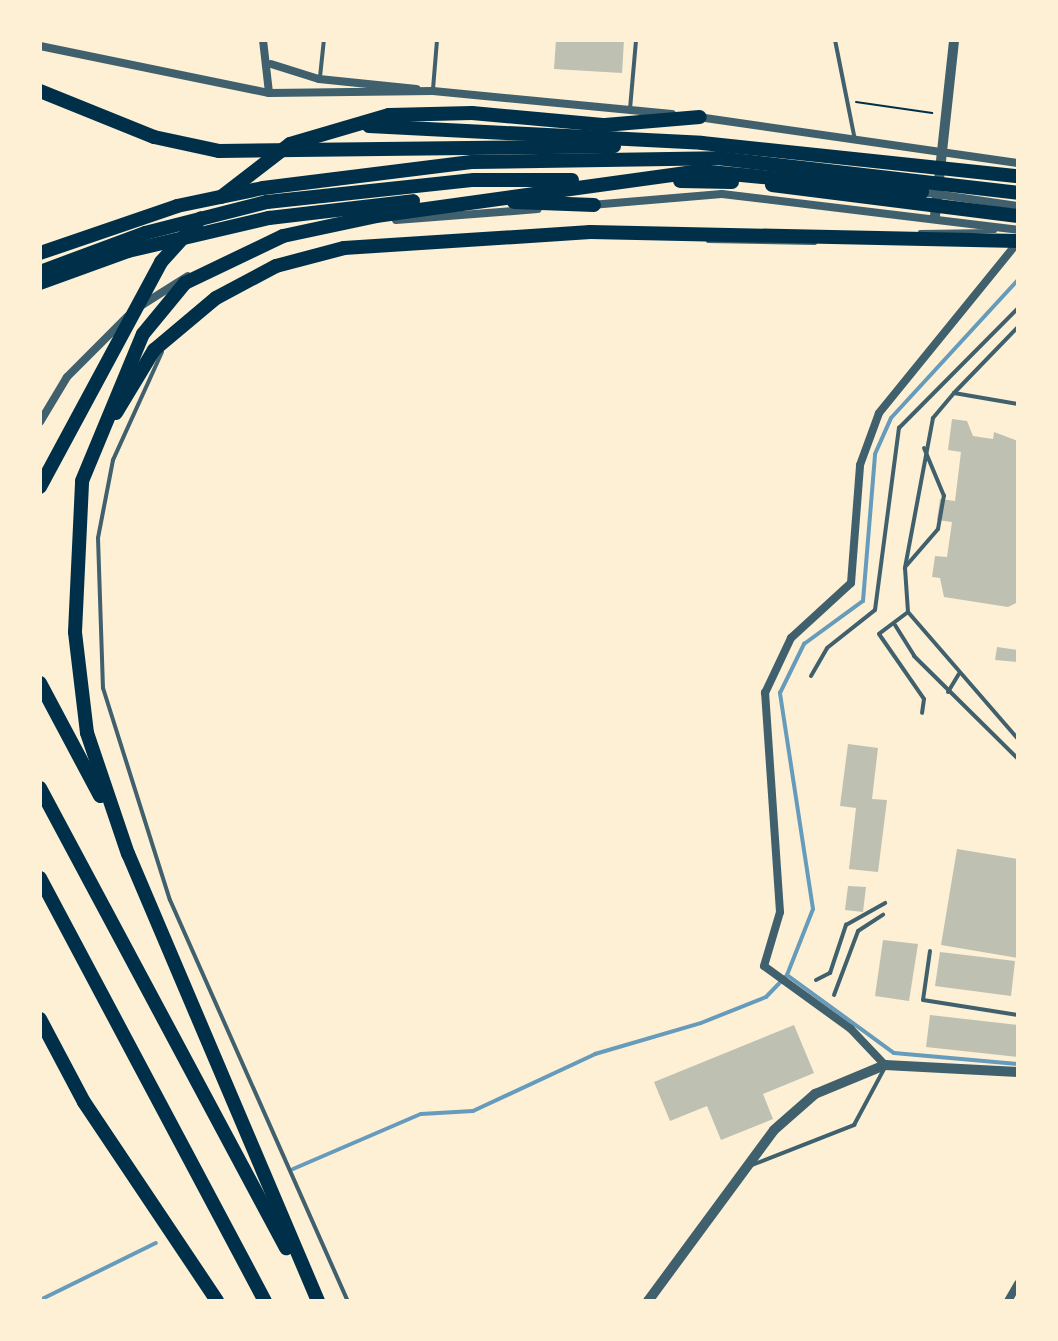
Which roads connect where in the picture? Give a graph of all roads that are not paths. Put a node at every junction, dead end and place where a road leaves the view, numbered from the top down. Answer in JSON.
{"nodes":[{"id":1,"x":263,"y":40,"type":"edge"},
{"id":2,"x":324,"y":40,"type":"edge"},
{"id":3,"x":437,"y":40,"type":"edge"},
{"id":4,"x":636,"y":40,"type":"edge"},
{"id":5,"x":835,"y":40,"type":"edge"},
{"id":6,"x":954,"y":40,"type":"edge"},
{"id":7,"x":40,"y":46,"type":"edge"},
{"id":8,"x":271,"y":64,"type":"junction"},
{"id":9,"x":319,"y":79,"type":"junction"},
{"id":10,"x":40,"y":91,"type":"edge"},
{"id":11,"x":433,"y":91,"type":"junction"},
{"id":12,"x":269,"y":93,"type":"junction"},
{"id":13,"x":630,"y":110,"type":"junction"},
{"id":14,"x":700,"y":117,"type":"junction"},
{"id":15,"x":323,"y":132,"type":"junction"},
{"id":16,"x":855,"y":141,"type":"junction"},
{"id":17,"x":941,"y":151,"type":"junction"},
{"id":18,"x":717,"y":158,"type":"junction"},
{"id":19,"x":1018,"y":163,"type":"edge"},
{"id":20,"x":1018,"y":176,"type":"edge"},
{"id":21,"x":929,"y":193,"type":"junction"},
{"id":22,"x":1018,"y":193,"type":"edge"},
{"id":23,"x":594,"y":205,"type":"junction"},
{"id":24,"x":1018,"y":206,"type":"edge"},
{"id":25,"x":935,"y":216,"type":"junction"},
{"id":26,"x":1018,"y":216,"type":"edge"},
{"id":27,"x":1018,"y":230,"type":"edge"},
{"id":28,"x":1018,"y":242,"type":"edge"},
{"id":29,"x":40,"y":253,"type":"edge"},
{"id":30,"x":40,"y":272,"type":"edge"},
{"id":31,"x":40,"y":283,"type":"edge"},
{"id":32,"x":1018,"y":308,"type":"edge"},
{"id":33,"x":1018,"y":327,"type":"edge"},
{"id":34,"x":954,"y":393,"type":"junction"},
{"id":35,"x":1018,"y":404,"type":"edge"},
{"id":36,"x":40,"y":422,"type":"edge"},
{"id":37,"x":923,"y":444,"type":"junction"},
{"id":38,"x":82,"y":481,"type":"junction"},
{"id":39,"x":40,"y":487,"type":"edge"},
{"id":40,"x":905,"y":568,"type":"junction"},
{"id":41,"x":908,"y":612,"type":"junction"},
{"id":42,"x":895,"y":625,"type":"junction"},
{"id":43,"x":959,"y":674,"type":"junction"},
{"id":44,"x":811,"y":676,"type":"dead end"},
{"id":45,"x":40,"y":683,"type":"edge"},
{"id":46,"x":948,"y":692,"type":"junction"},
{"id":47,"x":922,"y":713,"type":"dead end"},
{"id":48,"x":1018,"y":739,"type":"edge"},
{"id":49,"x":1018,"y":759,"type":"edge"},
{"id":50,"x":40,"y":788,"type":"edge"},
{"id":51,"x":128,"y":854,"type":"junction"},
{"id":52,"x":40,"y":878,"type":"edge"},
{"id":53,"x":885,"y":903,"type":"dead end"},
{"id":54,"x":883,"y":915,"type":"dead end"},
{"id":55,"x":930,"y":951,"type":"dead end"},
{"id":56,"x":816,"y":980,"type":"dead end"},
{"id":57,"x":834,"y":995,"type":"dead end"},
{"id":58,"x":1018,"y":1015,"type":"edge"},
{"id":59,"x":40,"y":1019,"type":"edge"},
{"id":60,"x":40,"y":1042,"type":"edge"},
{"id":61,"x":885,"y":1065,"type":"junction"},
{"id":62,"x":1018,"y":1072,"type":"edge"},
{"id":63,"x":84,"y":1102,"type":"junction"},
{"id":64,"x":752,"y":1165,"type":"junction"},
{"id":65,"x":1018,"y":1284,"type":"edge"},
{"id":66,"x":217,"y":1301,"type":"edge"},
{"id":67,"x":265,"y":1301,"type":"edge"},
{"id":68,"x":316,"y":1301,"type":"edge"},
{"id":69,"x":348,"y":1301,"type":"edge"},
{"id":70,"x":648,"y":1301,"type":"edge"},
{"id":71,"x":1008,"y":1301,"type":"edge"}],
"edges":[{"from":1,"to":8,"type":"street"},
{"from":2,"to":9,"type":"lane"},
{"from":3,"to":11,"type":"lane"},
{"from":4,"to":13,"type":"lane"},
{"from":5,"to":16,"type":"lane"},
{"from":6,"to":17,"type":"street"},
{"from":7,"to":12,"type":"street"},
{"from":8,"to":9,"type":"street"},
{"from":8,"to":12,"type":"street"},
{"from":9,"to":11,"type":"street"},
{"from":10,"to":18,"type":"highway"},
{"from":11,"to":12,"type":"street"},
{"from":11,"to":13,"type":"street"},
{"from":13,"to":14,"type":"street"},
{"from":14,"to":15,"type":"highway"},
{"from":14,"to":16,"type":"street"},
{"from":15,"to":20,"type":"highway"},
{"from":15,"to":39,"type":"highway"},
{"from":16,"to":17,"type":"street"},
{"from":17,"to":19,"type":"street"},
{"from":17,"to":21,"type":"street"},
{"from":18,"to":22,"type":"highway"},
{"from":18,"to":29,"type":"highway"},
{"from":21,"to":24,"type":"street"},
{"from":21,"to":25,"type":"street"},
{"from":21,"to":38,"type":"highway"},
{"from":23,"to":25,"type":"street"},
{"from":23,"to":31,"type":"highway"},
{"from":23,"to":36,"type":"street"},
{"from":25,"to":27,"type":"street"},
{"from":26,"to":30,"type":"highway"},
{"from":27,"to":69,"type":"lane"},
{"from":28,"to":38,"type":"highway"},
{"from":28,"to":61,"type":"street"},
{"from":32,"to":44,"type":"lane"},
{"from":33,"to":34,"type":"lane"},
{"from":34,"to":35,"type":"lane"},
{"from":34,"to":37,"type":"lane"},
{"from":37,"to":40,"type":"lane"},
{"from":37,"to":40,"type":"lane"},
{"from":38,"to":51,"type":"highway"},
{"from":40,"to":41,"type":"lane"},
{"from":41,"to":42,"type":"lane"},
{"from":41,"to":43,"type":"lane"},
{"from":42,"to":46,"type":"lane"},
{"from":42,"to":47,"type":"lane"},
{"from":43,"to":46,"type":"lane"},
{"from":43,"to":48,"type":"lane"},
{"from":45,"to":51,"type":"highway"},
{"from":46,"to":49,"type":"lane"},
{"from":50,"to":68,"type":"highway"},
{"from":51,"to":68,"type":"highway"},
{"from":52,"to":67,"type":"highway"},
{"from":53,"to":56,"type":"lane"},
{"from":54,"to":57,"type":"lane"},
{"from":55,"to":58,"type":"lane"},
{"from":59,"to":63,"type":"highway"},
{"from":60,"to":63,"type":"highway"},
{"from":61,"to":62,"type":"street"},
{"from":61,"to":64,"type":"street"},
{"from":61,"to":64,"type":"lane"},
{"from":63,"to":66,"type":"highway"},
{"from":64,"to":70,"type":"street"},
{"from":65,"to":71,"type":"street"}]}
